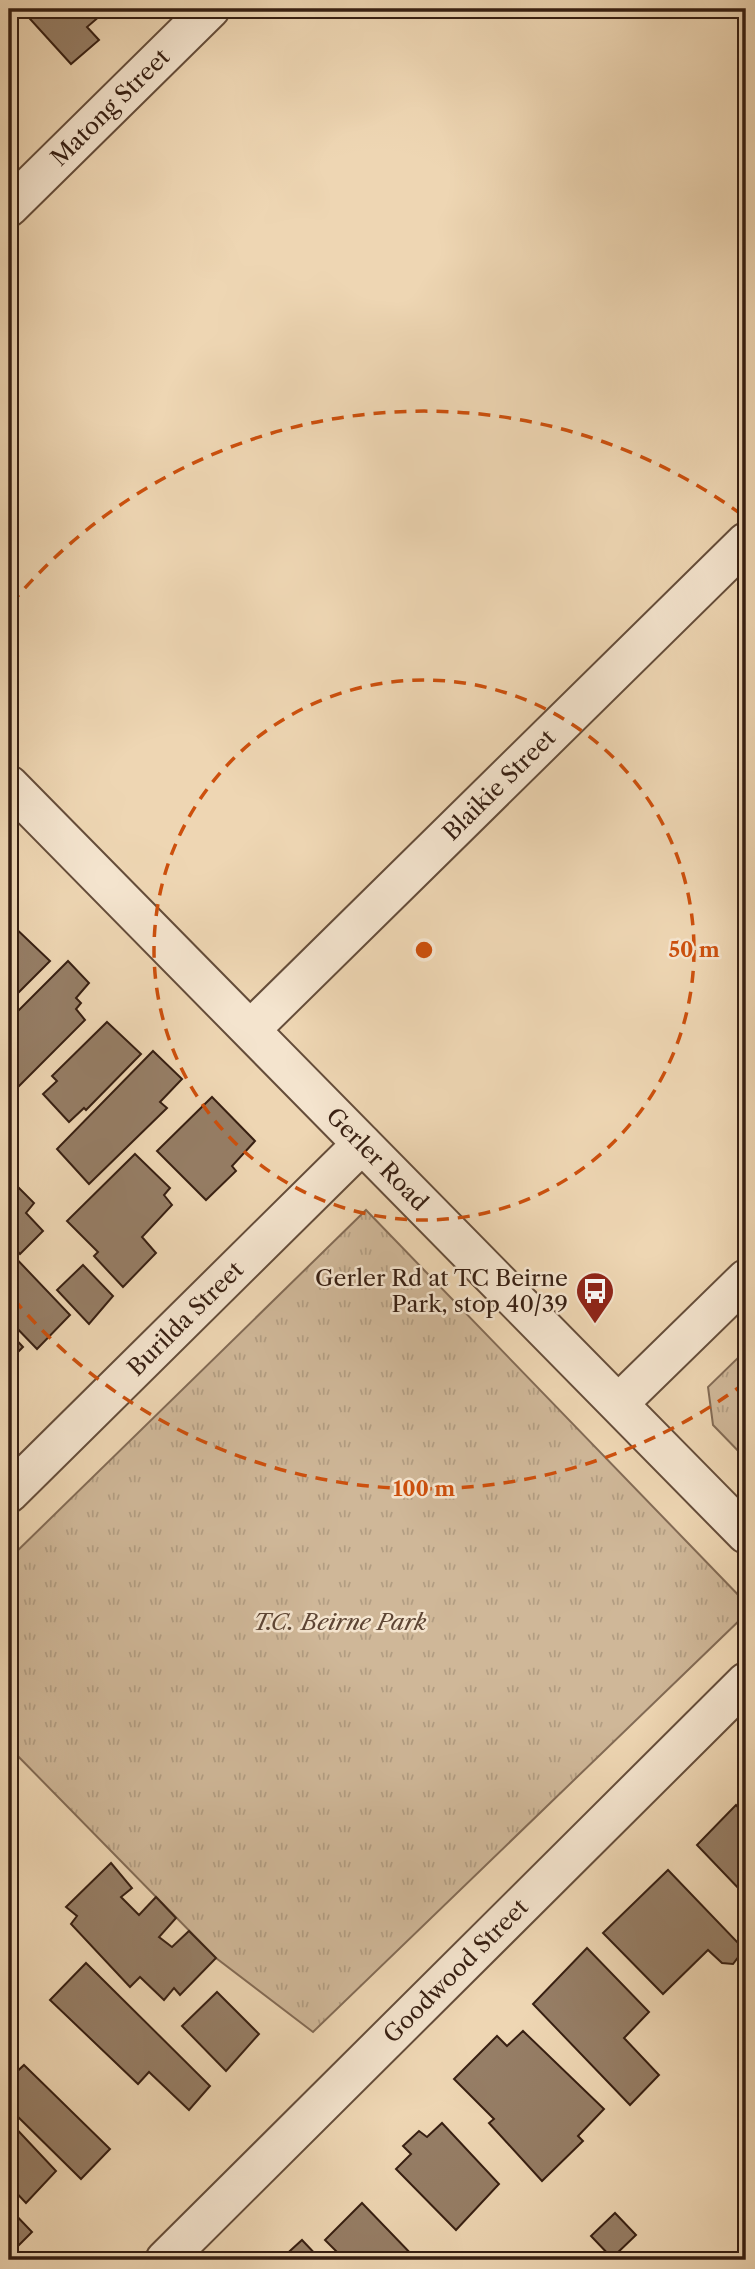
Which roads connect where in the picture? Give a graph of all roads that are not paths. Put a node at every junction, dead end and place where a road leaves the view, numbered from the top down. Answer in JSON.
{"nodes":[{"id":1,"x":210,"y":9,"type":"edge"},
{"id":2,"x":9,"y":207,"type":"edge"},
{"id":3,"x":746,"y":542,"type":"edge"},
{"id":4,"x":9,"y":785,"type":"edge"},
{"id":5,"x":251,"y":1029,"type":"junction"},
{"id":6,"x":362,"y":1144,"type":"junction"},
{"id":7,"x":746,"y":1279,"type":"edge"},
{"id":8,"x":618,"y":1404,"type":"junction"},
{"id":9,"x":9,"y":1493,"type":"edge"},
{"id":10,"x":746,"y":1534,"type":"edge"},
{"id":11,"x":746,"y":1682,"type":"edge"},
{"id":12,"x":165,"y":2260,"type":"edge"}],
"edges":[{"from":1,"to":2,"type":"street","name":"Matong Street"},
{"from":3,"to":5,"type":"street","name":"Blaikie Street"},
{"from":4,"to":5,"type":"street","name":"Gerler Road"},
{"from":5,"to":6,"type":"street","name":"Gerler Road"},
{"from":6,"to":8,"type":"street","name":"Gerler Road"},
{"from":6,"to":9,"type":"street","name":"Burilda Street"},
{"from":7,"to":8,"type":"street"},
{"from":8,"to":10,"type":"street","name":"Gerler Road"},
{"from":11,"to":12,"type":"street","name":"Goodwood Street"}]}
